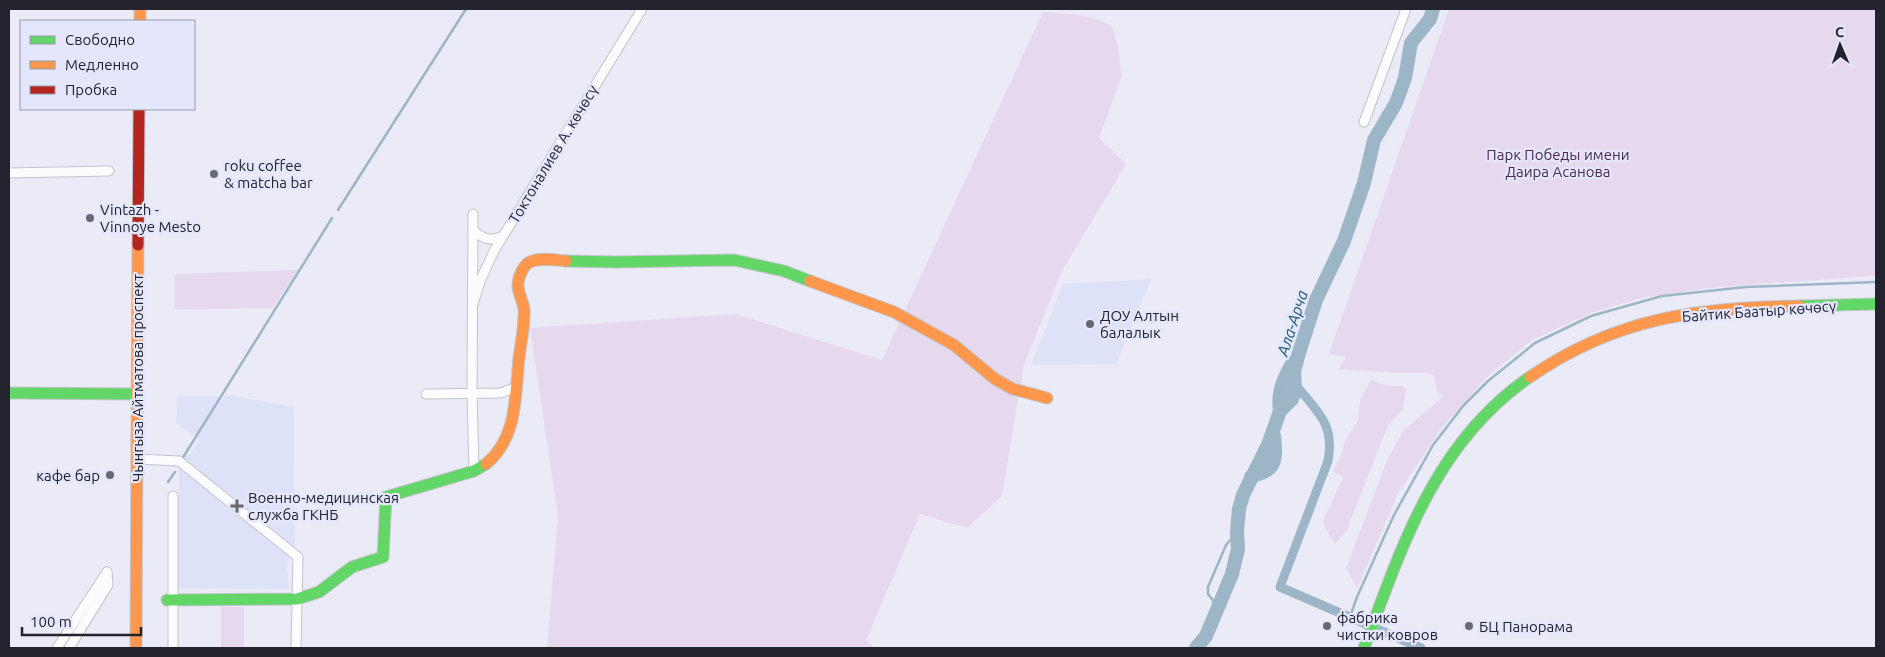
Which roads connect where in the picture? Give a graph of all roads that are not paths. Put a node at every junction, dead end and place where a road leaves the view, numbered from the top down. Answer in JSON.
{"nodes":[{"id":1,"x":642,"y":9,"type":"edge"},
{"id":2,"x":1406,"y":9,"type":"edge"},
{"id":3,"x":139,"y":110,"type":"edge"},
{"id":4,"x":1364,"y":122,"type":"dead end"},
{"id":5,"x":109,"y":171,"type":"dead end"},
{"id":6,"x":9,"y":173,"type":"edge"},
{"id":7,"x":473,"y":214,"type":"dead end"},
{"id":8,"x":473,"y":230,"type":"junction"},
{"id":9,"x":503,"y":236,"type":"junction"},
{"id":10,"x":472,"y":304,"type":"junction"},
{"id":11,"x":1876,"y":304,"type":"edge"},
{"id":12,"x":516,"y":387,"type":"junction"},
{"id":13,"x":9,"y":393,"type":"edge"},
{"id":14,"x":472,"y":393,"type":"junction"},
{"id":15,"x":137,"y":394,"type":"junction"},
{"id":16,"x":426,"y":394,"type":"dead end"},
{"id":17,"x":1047,"y":398,"type":"dead end"},
{"id":18,"x":137,"y":459,"type":"junction"},
{"id":19,"x":474,"y":471,"type":"junction"},
{"id":20,"x":173,"y":496,"type":"dead end"},
{"id":21,"x":297,"y":599,"type":"junction"},
{"id":22,"x":170,"y":600,"type":"junction"},
{"id":23,"x":57,"y":648,"type":"edge"},
{"id":24,"x":70,"y":648,"type":"edge"},
{"id":25,"x":136,"y":648,"type":"edge"},
{"id":26,"x":173,"y":648,"type":"edge"},
{"id":27,"x":296,"y":648,"type":"edge"},
{"id":28,"x":1364,"y":648,"type":"edge"}],
"edges":[{"from":1,"to":9,"type":"street","name":"Токтоналиев А. көчөсү"},
{"from":2,"to":4,"type":"street"},
{"from":3,"to":15,"type":"street","name":"Чынгыза Айтматова проспект"},
{"from":5,"to":6,"type":"street"},
{"from":7,"to":8,"type":"street"},
{"from":8,"to":9,"type":"street"},
{"from":8,"to":10,"type":"street"},
{"from":9,"to":10,"type":"street","name":"Токтоналиев А. көчөсү"},
{"from":10,"to":14,"type":"street"},
{"from":11,"to":28,"type":"street","name":"Байтик Баатыр көчөсү"},
{"from":12,"to":14,"type":"street"},
{"from":12,"to":17,"type":"street"},
{"from":12,"to":19,"type":"street"},
{"from":13,"to":15,"type":"street"},
{"from":14,"to":16,"type":"street"},
{"from":14,"to":19,"type":"street"},
{"from":15,"to":18,"type":"street","name":"Чынгыза Айтматова проспект"},
{"from":18,"to":21,"type":"street"},
{"from":18,"to":25,"type":"street","name":"Чынгыза Айтматова проспект"},
{"from":19,"to":21,"type":"street"},
{"from":20,"to":22,"type":"street"},
{"from":21,"to":22,"type":"street"},
{"from":21,"to":27,"type":"street"},
{"from":22,"to":26,"type":"street"},
{"from":23,"to":24,"type":"street"}]}
